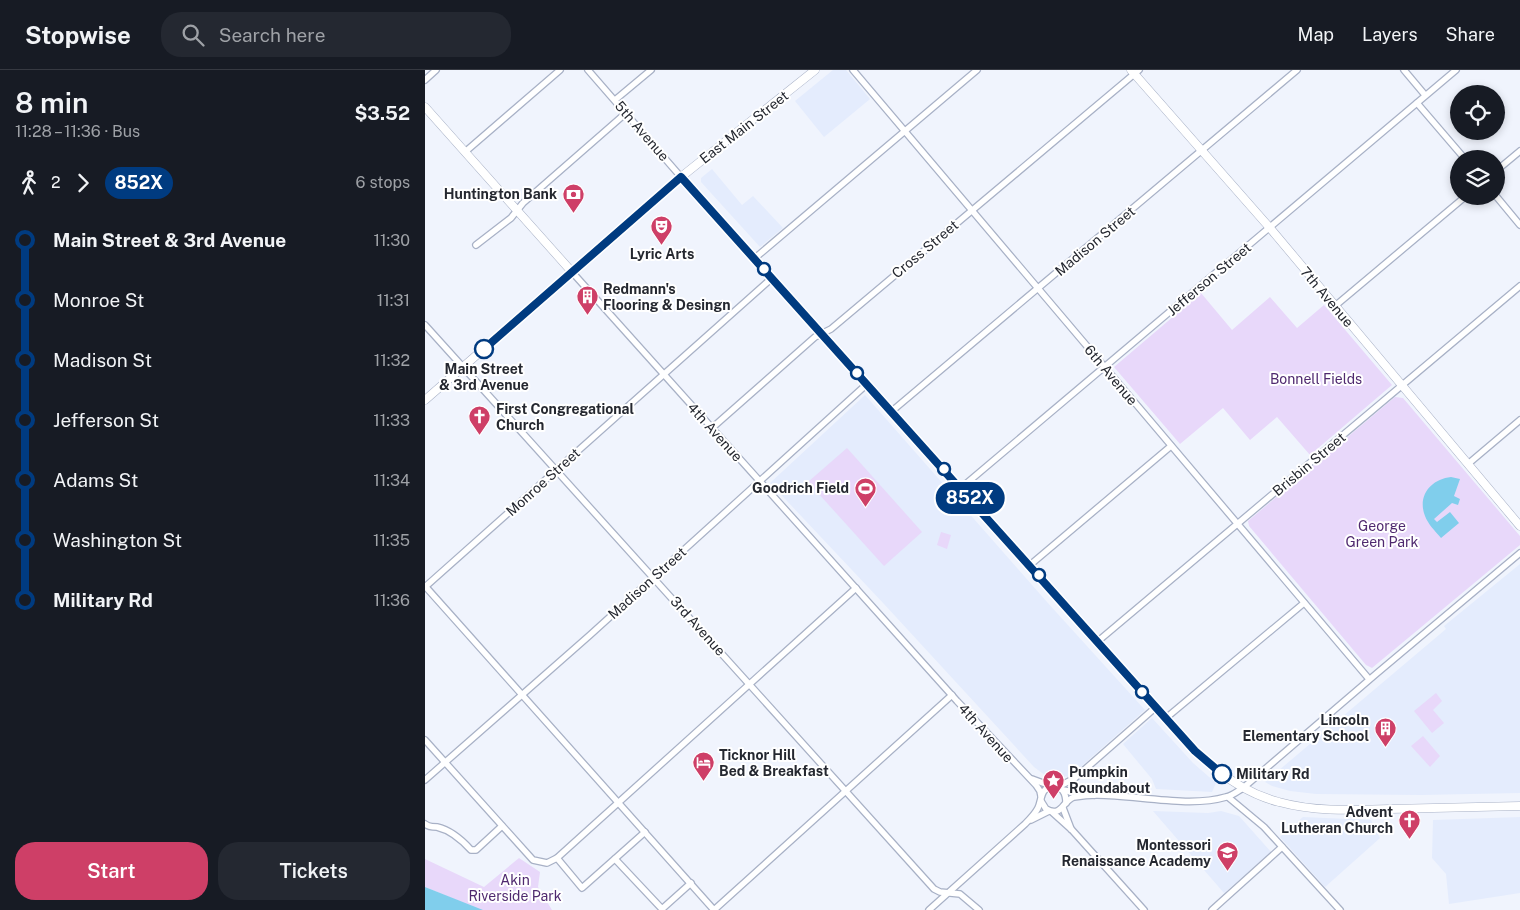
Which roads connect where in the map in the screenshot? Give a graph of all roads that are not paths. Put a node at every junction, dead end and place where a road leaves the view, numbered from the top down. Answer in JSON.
{"nodes":[{"id":1,"x":436,"y":70,"type":"edge"},
{"id":2,"x":560,"y":70,"type":"edge"},
{"id":3,"x":588,"y":70,"type":"edge"},
{"id":4,"x":651,"y":70,"type":"edge"},
{"id":5,"x":815,"y":70,"type":"edge"},
{"id":6,"x":853,"y":70,"type":"edge"},
{"id":7,"x":977,"y":70,"type":"edge"},
{"id":8,"x":1297,"y":70,"type":"edge"},
{"id":9,"x":1404,"y":70,"type":"edge"},
{"id":10,"x":1456,"y":70,"type":"edge"},
{"id":11,"x":1135,"y":71,"type":"edge"},
{"id":12,"x":425,"y":80,"type":"edge"},
{"id":13,"x":1425,"y":95,"type":"junction"},
{"id":14,"x":615,"y":100,"type":"junction"},
{"id":15,"x":1417,"y":103,"type":"junction"},
{"id":16,"x":425,"y":107,"type":"edge"},
{"id":17,"x":626,"y":112,"type":"junction"},
{"id":18,"x":904,"y":132,"type":"junction"},
{"id":19,"x":1203,"y":150,"type":"junction"},
{"id":20,"x":1457,"y":150,"type":"edge"},
{"id":21,"x":1520,"y":151,"type":"edge"},
{"id":22,"x":465,"y":152,"type":"junction"},
{"id":23,"x":1505,"y":164,"type":"edge"},
{"id":24,"x":681,"y":177,"type":"junction"},
{"id":25,"x":1456,"y":205,"type":"edge"},
{"id":26,"x":1503,"y":205,"type":"edge"},
{"id":27,"x":517,"y":210,"type":"junction"},
{"id":28,"x":972,"y":210,"type":"junction"},
{"id":29,"x":1520,"y":225,"type":"edge"},
{"id":30,"x":1270,"y":228,"type":"junction"},
{"id":31,"x":476,"y":245,"type":"dead end"},
{"id":32,"x":755,"y":258,"type":"junction"},
{"id":33,"x":572,"y":272,"type":"junction"},
{"id":34,"x":772,"y":278,"type":"junction"},
{"id":35,"x":1520,"y":286,"type":"edge"},
{"id":36,"x":1038,"y":288,"type":"junction"},
{"id":37,"x":1335,"y":306,"type":"junction"},
{"id":38,"x":425,"y":325,"type":"edge"},
{"id":39,"x":822,"y":333,"type":"junction"},
{"id":40,"x":463,"y":366,"type":"junction"},
{"id":41,"x":1104,"y":367,"type":"junction"},
{"id":42,"x":664,"y":374,"type":"junction"},
{"id":43,"x":867,"y":384,"type":"junction"},
{"id":44,"x":1401,"y":385,"type":"junction"},
{"id":45,"x":425,"y":400,"type":"edge"},
{"id":46,"x":892,"y":411,"type":"junction"},
{"id":47,"x":1520,"y":420,"type":"edge"},
{"id":48,"x":712,"y":428,"type":"junction"},
{"id":49,"x":1171,"y":446,"type":"junction"},
{"id":50,"x":1468,"y":464,"type":"junction"},
{"id":51,"x":556,"y":470,"type":"junction"},
{"id":52,"x":759,"y":481,"type":"junction"},
{"id":53,"x":961,"y":488,"type":"junction"},
{"id":54,"x":1238,"y":524,"type":"junction"},
{"id":55,"x":1520,"y":526,"type":"edge"},
{"id":56,"x":1520,"y":554,"type":"edge"},
{"id":57,"x":1030,"y":565,"type":"junction"},
{"id":58,"x":653,"y":577,"type":"junction"},
{"id":59,"x":425,"y":586,"type":"edge"},
{"id":60,"x":856,"y":588,"type":"junction"},
{"id":61,"x":1304,"y":603,"type":"junction"},
{"id":62,"x":1097,"y":642,"type":"junction"},
{"id":63,"x":1369,"y":679,"type":"junction"},
{"id":64,"x":749,"y":684,"type":"junction"},
{"id":65,"x":522,"y":695,"type":"junction"},
{"id":66,"x":951,"y":695,"type":"junction"},
{"id":67,"x":1156,"y":707,"type":"junction"},
{"id":68,"x":1166,"y":718,"type":"junction"},
{"id":69,"x":425,"y":740,"type":"edge"},
{"id":70,"x":445,"y":762,"type":"junction"},
{"id":71,"x":1027,"y":777,"type":"junction"},
{"id":72,"x":425,"y":780,"type":"edge"},
{"id":73,"x":1057,"y":788,"type":"junction"},
{"id":74,"x":1243,"y":788,"type":"junction"},
{"id":75,"x":845,"y":791,"type":"junction"},
{"id":76,"x":1094,"y":795,"type":"junction"},
{"id":77,"x":1228,"y":797,"type":"junction"},
{"id":78,"x":1041,"y":799,"type":"junction"},
{"id":79,"x":619,"y":802,"type":"junction"},
{"id":80,"x":1064,"y":806,"type":"junction"},
{"id":81,"x":1520,"y":806,"type":"edge"},
{"id":82,"x":1051,"y":811,"type":"junction"},
{"id":83,"x":425,"y":824,"type":"edge"},
{"id":84,"x":1025,"y":824,"type":"junction"},
{"id":85,"x":502,"y":826,"type":"junction"},
{"id":86,"x":1072,"y":830,"type":"junction"},
{"id":87,"x":645,"y":832,"type":"junction"},
{"id":88,"x":1282,"y":847,"type":"junction"},
{"id":89,"x":557,"y":858,"type":"junction"},
{"id":90,"x":615,"y":859,"type":"junction"},
{"id":91,"x":691,"y":883,"type":"junction"},
{"id":92,"x":948,"y":893,"type":"junction"},
{"id":93,"x":714,"y":910,"type":"edge"},
{"id":94,"x":929,"y":910,"type":"edge"},
{"id":95,"x":979,"y":910,"type":"edge"},
{"id":96,"x":1144,"y":910,"type":"edge"},
{"id":97,"x":1212,"y":910,"type":"edge"},
{"id":98,"x":1340,"y":910,"type":"edge"}],
"edges":[{"from":1,"to":12,"type":"street"},
{"from":2,"to":22,"type":"street"},
{"from":3,"to":14,"type":"street","name":"5th Avenue"},
{"from":4,"to":14,"type":"street"},
{"from":5,"to":24,"type":"main road","name":"East Main Street"},
{"from":6,"to":18,"type":"street","name":"6th Avenue"},
{"from":7,"to":18,"type":"street"},
{"from":8,"to":19,"type":"street","name":"Madison Street"},
{"from":9,"to":13,"type":"street"},
{"from":10,"to":13,"type":"street","name":"Jefferson Street"},
{"from":11,"to":19,"type":"main road","name":"7th Avenue"},
{"from":11,"to":28,"type":"street","name":"Cross Street"},
{"from":13,"to":15,"type":"street","name":"Jefferson Street"},
{"from":14,"to":17,"type":"street","name":"5th Avenue"},
{"from":15,"to":20,"type":"street"},
{"from":15,"to":30,"type":"street","name":"Jefferson Street"},
{"from":16,"to":22,"type":"main road","name":"4th Avenue"},
{"from":17,"to":24,"type":"street","name":"5th Avenue"},
{"from":17,"to":27,"type":"street"},
{"from":18,"to":28,"type":"street","name":"6th Avenue"},
{"from":18,"to":32,"type":"street"},
{"from":19,"to":30,"type":"main road","name":"7th Avenue"},
{"from":19,"to":36,"type":"street","name":"Madison Street"},
{"from":21,"to":23,"type":"street"},
{"from":22,"to":27,"type":"main road","name":"4th Avenue"},
{"from":24,"to":32,"type":"main road","name":"5th Avenue"},
{"from":24,"to":33,"type":"main road","name":"East Main Street"},
{"from":25,"to":37,"type":"street"},
{"from":26,"to":29,"type":"street"},
{"from":27,"to":31,"type":"street"},
{"from":27,"to":33,"type":"main road","name":"4th Avenue"},
{"from":28,"to":36,"type":"street","name":"6th Avenue"},
{"from":28,"to":39,"type":"street","name":"Cross Street"},
{"from":30,"to":37,"type":"main road","name":"7th Avenue"},
{"from":30,"to":41,"type":"street","name":"Jefferson Street"},
{"from":32,"to":34,"type":"main road","name":"5th Avenue"},
{"from":33,"to":40,"type":"main road","name":"East Main Street"},
{"from":33,"to":42,"type":"street","name":"4th Avenue"},
{"from":34,"to":39,"type":"main road","name":"5th Avenue"},
{"from":34,"to":42,"type":"street","name":"Monroe Street"},
{"from":35,"to":44,"type":"street","name":"Brisbin Street"},
{"from":36,"to":41,"type":"street","name":"6th Avenue"},
{"from":36,"to":46,"type":"street","name":"Madison Street"},
{"from":37,"to":44,"type":"main road","name":"7th Avenue"},
{"from":38,"to":40,"type":"street","name":"3rd Avenue"},
{"from":39,"to":43,"type":"main road","name":"5th Avenue"},
{"from":39,"to":48,"type":"street","name":"Cross Street"},
{"from":40,"to":45,"type":"main road","name":"East Main Street"},
{"from":40,"to":51,"type":"street","name":"3rd Avenue"},
{"from":41,"to":49,"type":"street","name":"6th Avenue"},
{"from":41,"to":53,"type":"street","name":"Jefferson Street"},
{"from":42,"to":48,"type":"street","name":"4th Avenue"},
{"from":42,"to":51,"type":"street","name":"Monroe Street"},
{"from":43,"to":46,"type":"main road","name":"5th Avenue"},
{"from":43,"to":52,"type":"street","name":"Madison Street"},
{"from":44,"to":50,"type":"main road","name":"7th Avenue"},
{"from":44,"to":54,"type":"street","name":"Brisbin Street"},
{"from":46,"to":53,"type":"main road","name":"5th Avenue"},
{"from":47,"to":50,"type":"street"},
{"from":48,"to":52,"type":"street","name":"4th Avenue"},
{"from":49,"to":54,"type":"street","name":"6th Avenue"},
{"from":49,"to":57,"type":"street"},
{"from":50,"to":55,"type":"main road","name":"7th Avenue"},
{"from":51,"to":58,"type":"street","name":"3rd Avenue"},
{"from":51,"to":59,"type":"street","name":"Monroe Street"},
{"from":52,"to":58,"type":"street","name":"Madison Street"},
{"from":52,"to":60,"type":"street","name":"4th Avenue"},
{"from":53,"to":57,"type":"main road","name":"5th Avenue"},
{"from":54,"to":61,"type":"street","name":"6th Avenue"},
{"from":54,"to":62,"type":"street","name":"Brisbin Street"},
{"from":56,"to":63,"type":"street"},
{"from":57,"to":62,"type":"main road","name":"5th Avenue"},
{"from":58,"to":64,"type":"street","name":"3rd Avenue"},
{"from":58,"to":65,"type":"street","name":"Madison Street"},
{"from":59,"to":65,"type":"street"},
{"from":60,"to":64,"type":"street"},
{"from":60,"to":66,"type":"street","name":"4th Avenue"},
{"from":61,"to":63,"type":"street","name":"6th Avenue"},
{"from":61,"to":68,"type":"street"},
{"from":62,"to":67,"type":"main road","name":"5th Avenue"},
{"from":63,"to":74,"type":"street"},
{"from":64,"to":75,"type":"street","name":"3rd Avenue"},
{"from":64,"to":79,"type":"street"},
{"from":65,"to":70,"type":"street","name":"Madison Street"},
{"from":65,"to":79,"type":"street"},
{"from":66,"to":71,"type":"street","name":"4th Avenue"},
{"from":66,"to":75,"type":"street"},
{"from":67,"to":68,"type":"main road","name":"5th Avenue"},
{"from":67,"to":73,"type":"street"},
{"from":68,"to":74,"type":"main road","name":"5th Avenue"},
{"from":69,"to":70,"type":"street"},
{"from":70,"to":72,"type":"street","name":"Madison Street"},
{"from":70,"to":85,"type":"street"},
{"from":71,"to":73,"type":"street","name":"4th Avenue"},
{"from":71,"to":78,"type":"street","name":"4th Avenue"},
{"from":73,"to":76,"type":"street","name":"4th Avenue"},
{"from":73,"to":78,"type":"street"},
{"from":73,"to":80,"type":"street"},
{"from":74,"to":77,"type":"street"},
{"from":74,"to":81,"type":"main road","name":"5th Avenue"},
{"from":75,"to":92,"type":"street","name":"3rd Avenue"},
{"from":75,"to":93,"type":"street"},
{"from":76,"to":77,"type":"street"},
{"from":76,"to":80,"type":"street"},
{"from":77,"to":88,"type":"street"},
{"from":78,"to":82,"type":"street"},
{"from":78,"to":84,"type":"street"},
{"from":79,"to":87,"type":"street"},
{"from":79,"to":89,"type":"street"},
{"from":80,"to":82,"type":"street"},
{"from":80,"to":86,"type":"street"},
{"from":82,"to":84,"type":"street"},
{"from":82,"to":86,"type":"street"},
{"from":83,"to":85,"type":"street"},
{"from":84,"to":92,"type":"street"},
{"from":85,"to":89,"type":"street"},
{"from":86,"to":96,"type":"street"},
{"from":87,"to":90,"type":"street"},
{"from":87,"to":91,"type":"street"},
{"from":88,"to":97,"type":"street"},
{"from":88,"to":98,"type":"street"},
{"from":89,"to":90,"type":"street"},
{"from":90,"to":91,"type":"street"},
{"from":91,"to":93,"type":"street"},
{"from":92,"to":94,"type":"street"},
{"from":92,"to":95,"type":"street","name":"3rd Avenue"}]}
